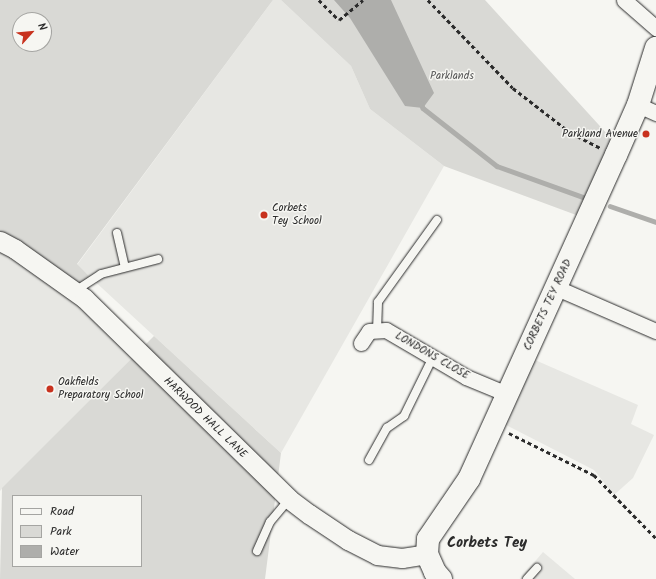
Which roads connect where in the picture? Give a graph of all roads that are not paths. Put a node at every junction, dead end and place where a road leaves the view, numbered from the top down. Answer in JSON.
{"nodes":[{"id":1,"x":624,"y":0,"type":"edge"},
{"id":2,"x":656,"y":28,"type":"edge"},
{"id":3,"x":656,"y":48,"type":"edge"},
{"id":4,"x":647,"y":109,"type":"edge"},
{"id":5,"x":437,"y":220,"type":"dead end"},
{"id":6,"x":117,"y":233,"type":"dead end"},
{"id":7,"x":0,"y":241,"type":"edge"},
{"id":8,"x":158,"y":259,"type":"dead end"},
{"id":9,"x":126,"y":268,"type":"junction"},
{"id":10,"x":557,"y":288,"type":"junction"},
{"id":11,"x":75,"y":292,"type":"junction"},
{"id":12,"x":377,"y":331,"type":"junction"},
{"id":13,"x":656,"y":331,"type":"edge"},
{"id":14,"x":361,"y":343,"type":"dead end"},
{"id":15,"x":433,"y":356,"type":"junction"},
{"id":16,"x":507,"y":394,"type":"junction"},
{"id":17,"x":370,"y":460,"type":"dead end"},
{"id":18,"x":289,"y":499,"type":"junction"},
{"id":19,"x":257,"y":551,"type":"dead end"},
{"id":20,"x":427,"y":554,"type":"junction"},
{"id":21,"x":537,"y":568,"type":"dead end"},
{"id":22,"x":440,"y":578,"type":"edge"},
{"id":23,"x":527,"y":579,"type":"edge"}],
"edges":[{"from":1,"to":2,"type":"street"},
{"from":3,"to":4,"type":"main road","name":"CORBETS TEY ROAD"},
{"from":4,"to":10,"type":"main road","name":"CORBETS TEY ROAD"},
{"from":5,"to":12,"type":"lane"},
{"from":6,"to":9,"type":"lane"},
{"from":7,"to":11,"type":"street","name":"HARWOOD HALL LANE"},
{"from":8,"to":9,"type":"lane"},
{"from":9,"to":11,"type":"lane"},
{"from":10,"to":13,"type":"street"},
{"from":10,"to":16,"type":"main road","name":"CORBETS TEY ROAD"},
{"from":11,"to":18,"type":"street","name":"HARWOOD HALL LANE"},
{"from":12,"to":14,"type":"street"},
{"from":12,"to":15,"type":"street","name":"LONDONS CLOSE"},
{"from":15,"to":16,"type":"street","name":"LONDONS CLOSE"},
{"from":15,"to":17,"type":"lane"},
{"from":16,"to":20,"type":"main road","name":"CORBETS TEY ROAD"},
{"from":18,"to":19,"type":"lane"},
{"from":18,"to":20,"type":"street","name":"HARWOOD HALL LANE"},
{"from":20,"to":22,"type":"main road"},
{"from":21,"to":23,"type":"lane"}]}
